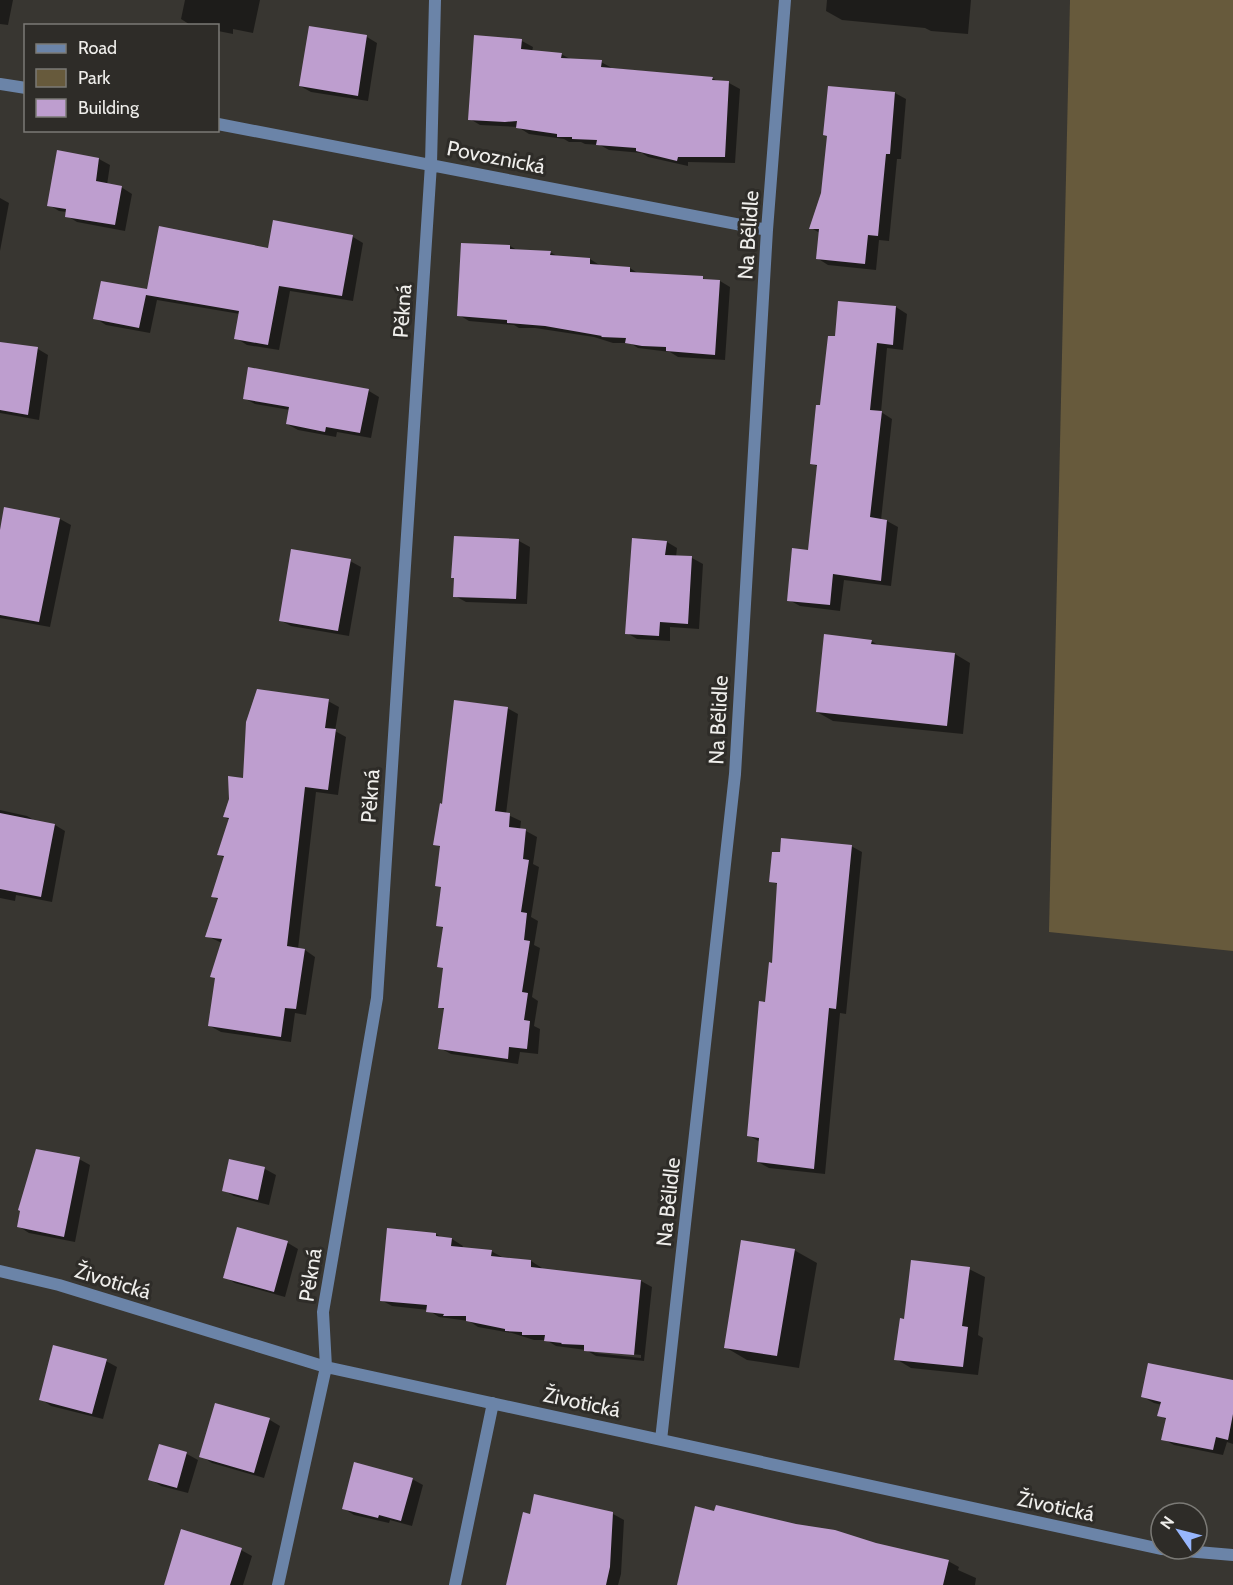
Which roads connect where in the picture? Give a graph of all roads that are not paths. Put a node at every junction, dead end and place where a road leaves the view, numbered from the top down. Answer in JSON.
{"nodes":[{"id":1,"x":435,"y":0,"type":"edge"},
{"id":2,"x":784,"y":0,"type":"edge"},
{"id":3,"x":0,"y":84,"type":"edge"},
{"id":4,"x":24,"y":88,"type":"edge"},
{"id":5,"x":219,"y":124,"type":"edge"},
{"id":6,"x":431,"y":164,"type":"junction"},
{"id":7,"x":767,"y":230,"type":"junction"},
{"id":8,"x":0,"y":1271,"type":"edge"},
{"id":9,"x":326,"y":1367,"type":"junction"},
{"id":10,"x":493,"y":1403,"type":"junction"},
{"id":11,"x":662,"y":1440,"type":"junction"},
{"id":12,"x":1149,"y":1546,"type":"edge"},
{"id":13,"x":1209,"y":1553,"type":"edge"},
{"id":14,"x":1233,"y":1555,"type":"edge"},
{"id":15,"x":278,"y":1585,"type":"edge"},
{"id":16,"x":455,"y":1585,"type":"edge"}],
"edges":[{"from":1,"to":6,"type":"street","name":"Pěkná"},
{"from":2,"to":7,"type":"street","name":"Na Bělidle"},
{"from":3,"to":4,"type":"street"},
{"from":5,"to":6,"type":"street","name":"Povoznická"},
{"from":6,"to":7,"type":"street","name":"Povoznická"},
{"from":6,"to":9,"type":"street","name":"Pěkná"},
{"from":7,"to":11,"type":"street","name":"Na Bělidle"},
{"from":8,"to":9,"type":"street","name":"Životická"},
{"from":9,"to":10,"type":"street","name":"Životická"},
{"from":9,"to":15,"type":"street","name":"Pěkná"},
{"from":10,"to":11,"type":"street","name":"Životická"},
{"from":10,"to":16,"type":"street"},
{"from":11,"to":12,"type":"street","name":"Životická"},
{"from":13,"to":14,"type":"street","name":"Životická"}]}
